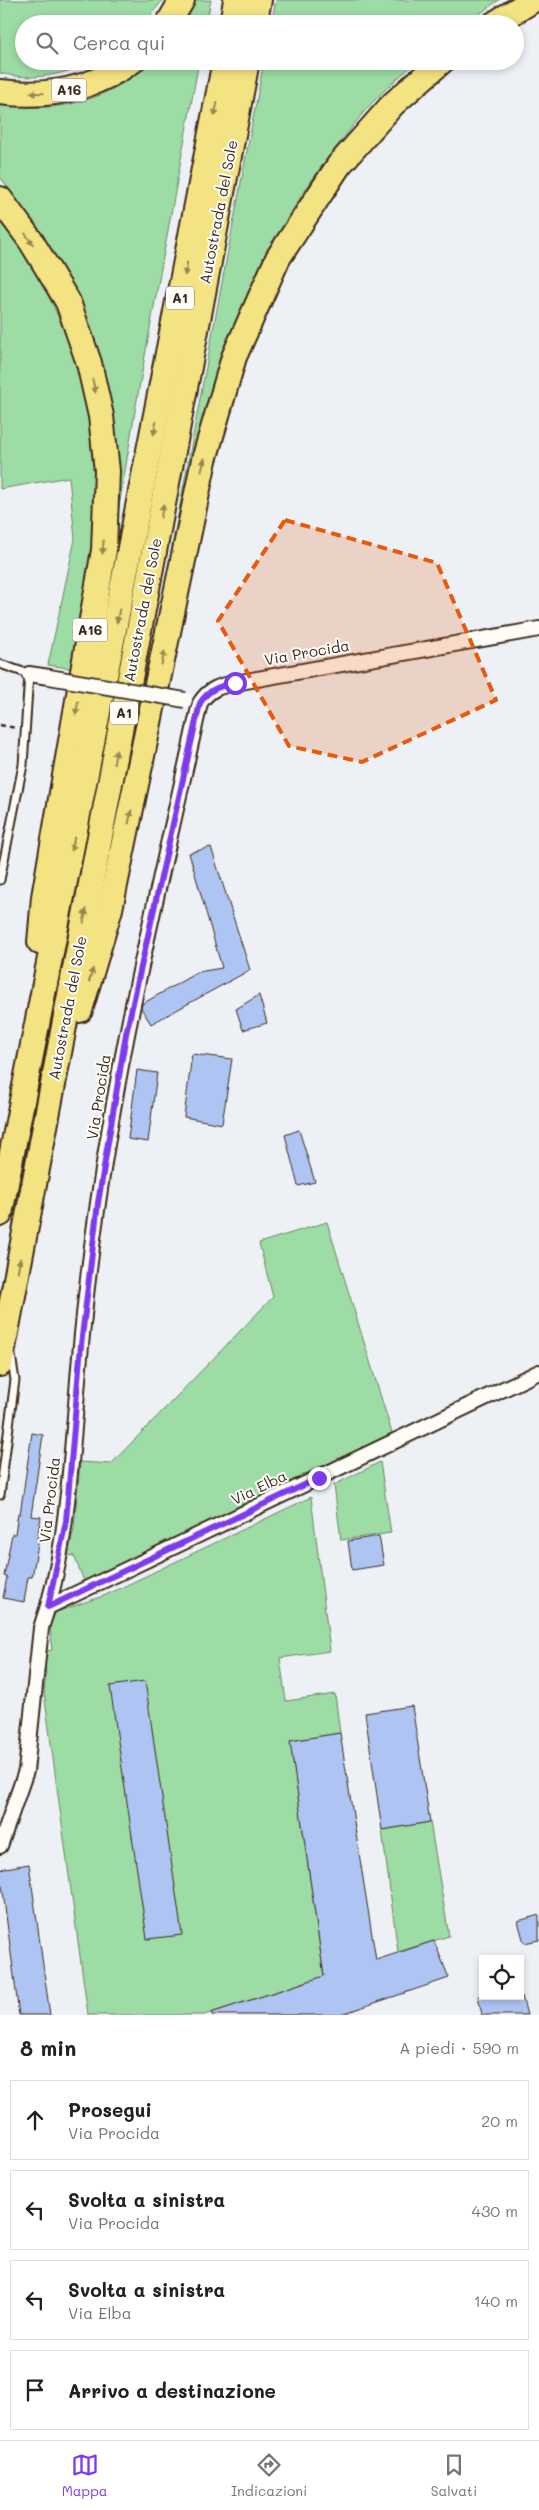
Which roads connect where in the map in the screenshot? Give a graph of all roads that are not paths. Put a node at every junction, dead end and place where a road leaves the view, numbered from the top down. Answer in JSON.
{"nodes":[{"id":1,"x":182,"y":0,"type":"edge"},
{"id":2,"x":236,"y":0,"type":"edge"},
{"id":3,"x":259,"y":0,"type":"edge"},
{"id":4,"x":533,"y":0,"type":"edge"},
{"id":5,"x":173,"y":15,"type":"edge"},
{"id":6,"x":234,"y":15,"type":"edge"},
{"id":7,"x":256,"y":15,"type":"edge"},
{"id":8,"x":509,"y":15,"type":"edge"},
{"id":9,"x":117,"y":70,"type":"edge"},
{"id":10,"x":223,"y":70,"type":"edge"},
{"id":11,"x":245,"y":70,"type":"edge"},
{"id":12,"x":432,"y":70,"type":"edge"},
{"id":13,"x":0,"y":92,"type":"edge"},
{"id":14,"x":0,"y":200,"type":"edge"},
{"id":15,"x":539,"y":628,"type":"edge"},
{"id":16,"x":0,"y":664,"type":"edge"},
{"id":17,"x":30,"y":674,"type":"junction"},
{"id":18,"x":200,"y":703,"type":"junction"},
{"id":19,"x":0,"y":880,"type":"edge"},
{"id":20,"x":26,"y":1084,"type":"junction"},
{"id":21,"x":52,"y":1087,"type":"junction"},
{"id":22,"x":0,"y":1214,"type":"edge"},
{"id":23,"x":7,"y":1329,"type":"junction"},
{"id":24,"x":0,"y":1364,"type":"edge"},
{"id":25,"x":539,"y":1372,"type":"edge"},
{"id":26,"x":0,"y":1495,"type":"edge"},
{"id":27,"x":48,"y":1607,"type":"junction"},
{"id":28,"x":0,"y":1846,"type":"edge"}],
"edges":[{"from":1,"to":5,"type":"highway"},
{"from":2,"to":6,"type":"highway"},
{"from":3,"to":7,"type":"highway"},
{"from":4,"to":8,"type":"highway"},
{"from":9,"to":13,"type":"highway","number":"A16","one_way":true},
{"from":10,"to":20,"type":"highway","name":"Autostrada del Sole","number":"A1","one_way":true},
{"from":21,"to":11,"type":"highway","name":"Autostrada del Sole","number":"A1","one_way":true},
{"from":21,"to":12,"type":"highway","one_way":true},
{"from":14,"to":20,"type":"highway","number":"A16","one_way":true},
{"from":15,"to":18,"type":"street","name":"Via Procida"},
{"from":16,"to":17,"type":"lane"},
{"from":17,"to":18,"type":"street","bridge":true},
{"from":17,"to":19,"type":"lane"},
{"from":18,"to":27,"type":"street","name":"Via Procida"},
{"from":20,"to":22,"type":"highway","name":"Autostrada del Sole","number":"A1"},
{"from":23,"to":21,"type":"highway","name":"Autostrada del Sole","number":"A1","one_way":true},
{"from":23,"to":24,"type":"highway","name":"Autostrada del Sole","number":"A1"},
{"from":23,"to":26,"type":"lane"},
{"from":25,"to":27,"type":"street","name":"Via Elba"},
{"from":27,"to":28,"type":"street","name":"Via Procida"}]}
